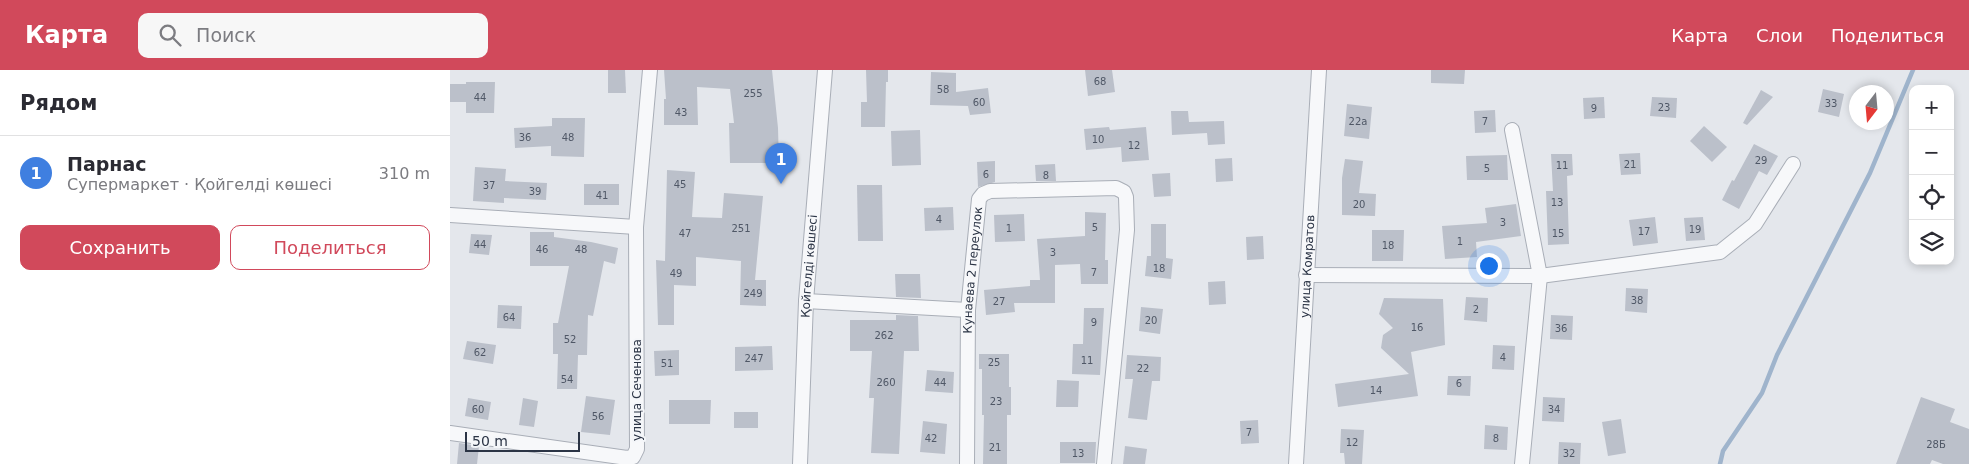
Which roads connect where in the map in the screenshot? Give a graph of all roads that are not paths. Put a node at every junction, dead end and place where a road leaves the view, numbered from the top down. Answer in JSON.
{"nodes":[{"id":1,"x":650,"y":70,"type":"edge"},
{"id":2,"x":825,"y":70,"type":"edge"},
{"id":3,"x":1319,"y":70,"type":"edge"},
{"id":4,"x":1512,"y":130,"type":"dead end"},
{"id":5,"x":1793,"y":164,"type":"dead end"},
{"id":6,"x":450,"y":215,"type":"edge"},
{"id":7,"x":636,"y":227,"type":"junction"},
{"id":8,"x":1306,"y":275,"type":"junction"},
{"id":9,"x":1540,"y":276,"type":"junction"},
{"id":10,"x":806,"y":301,"type":"junction"},
{"id":11,"x":968,"y":310,"type":"junction"},
{"id":12,"x":450,"y":433,"type":"edge"},
{"id":13,"x":800,"y":464,"type":"edge"},
{"id":14,"x":966,"y":464,"type":"edge"},
{"id":15,"x":1104,"y":464,"type":"edge"},
{"id":16,"x":1296,"y":464,"type":"edge"},
{"id":17,"x":1522,"y":464,"type":"edge"}],
"edges":[{"from":1,"to":7,"type":"street","name":"улица Сеченова"},
{"from":2,"to":10,"type":"street","name":"Қойгелді көшесі"},
{"from":3,"to":8,"type":"street","name":"улица Комратов"},
{"from":4,"to":9,"type":"street"},
{"from":5,"to":9,"type":"street"},
{"from":6,"to":7,"type":"street"},
{"from":7,"to":12,"type":"street","name":"улица Сеченова"},
{"from":8,"to":9,"type":"street"},
{"from":8,"to":16,"type":"street","name":"улица Комратов"},
{"from":9,"to":17,"type":"street"},
{"from":10,"to":11,"type":"street"},
{"from":10,"to":13,"type":"street","name":"Қойгелді көшесі"},
{"from":11,"to":14,"type":"street","name":"Кунаева 2 переулок"},
{"from":11,"to":15,"type":"street","name":"Кунаева 2 переулок"}]}
